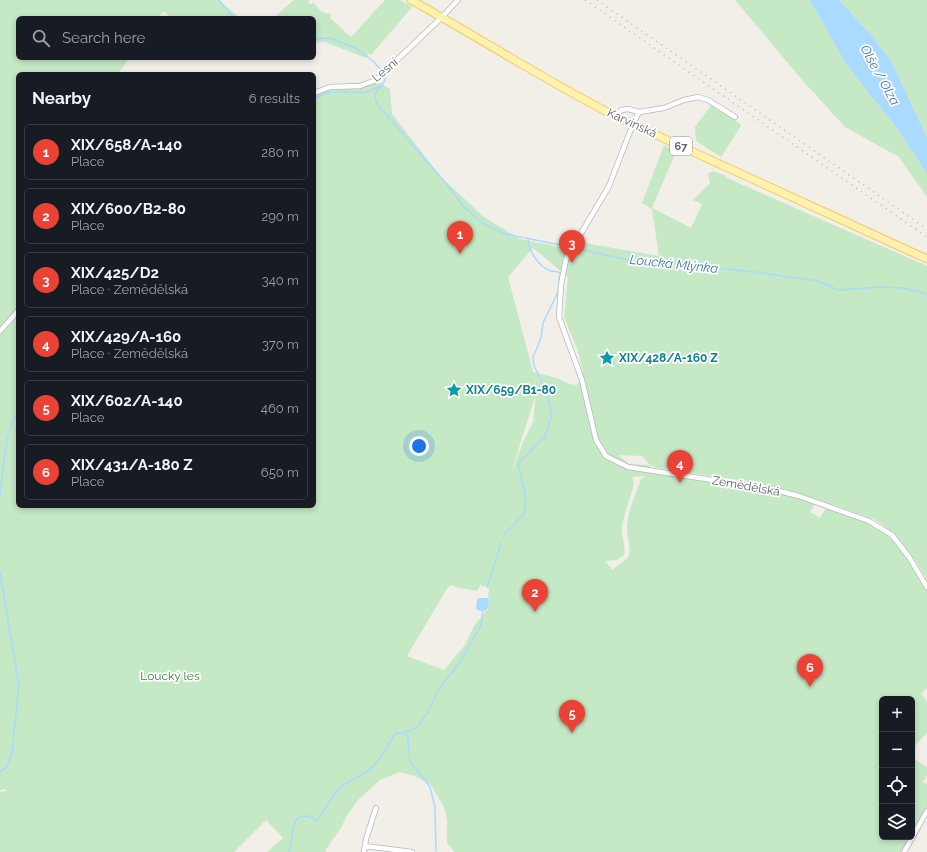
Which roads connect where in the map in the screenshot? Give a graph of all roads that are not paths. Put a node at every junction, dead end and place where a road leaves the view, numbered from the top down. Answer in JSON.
{"nodes":[{"id":1,"x":411,"y":0,"type":"edge"},
{"id":2,"x":458,"y":0,"type":"edge"},
{"id":3,"x":442,"y":17,"type":"junction"},
{"id":4,"x":316,"y":92,"type":"edge"},
{"id":5,"x":640,"y":112,"type":"junction"},
{"id":6,"x":616,"y":117,"type":"junction"},
{"id":7,"x":735,"y":117,"type":"dead end"},
{"id":8,"x":633,"y":124,"type":"junction"},
{"id":9,"x":927,"y":259,"type":"edge"},
{"id":10,"x":16,"y":313,"type":"edge"},
{"id":11,"x":0,"y":331,"type":"edge"},
{"id":12,"x":927,"y":587,"type":"edge"},
{"id":13,"x":376,"y":808,"type":"dead end"},
{"id":14,"x":927,"y":812,"type":"edge"},
{"id":15,"x":365,"y":846,"type":"junction"},
{"id":16,"x":364,"y":852,"type":"edge"},
{"id":17,"x":412,"y":852,"type":"edge"},
{"id":18,"x":904,"y":852,"type":"edge"}],
"edges":[{"from":1,"to":3,"type":"main road","name":"Karvinská","number":"67"},
{"from":2,"to":3,"type":"street","name":"Lesní"},
{"from":3,"to":4,"type":"street","name":"Lesní"},
{"from":3,"to":6,"type":"main road","name":"Karvinská","number":"67"},
{"from":5,"to":6,"type":"street"},
{"from":5,"to":7,"type":"street"},
{"from":5,"to":8,"type":"street","name":"Zemědělská"},
{"from":6,"to":8,"type":"main road","name":"Karvinská","number":"67"},
{"from":8,"to":9,"type":"main road","name":"Karvinská","number":"67"},
{"from":8,"to":12,"type":"street","name":"Zemědělská"},
{"from":10,"to":11,"type":"street"},
{"from":13,"to":15,"type":"street"},
{"from":14,"to":18,"type":"street"},
{"from":15,"to":16,"type":"street"},
{"from":15,"to":17,"type":"street"}]}
